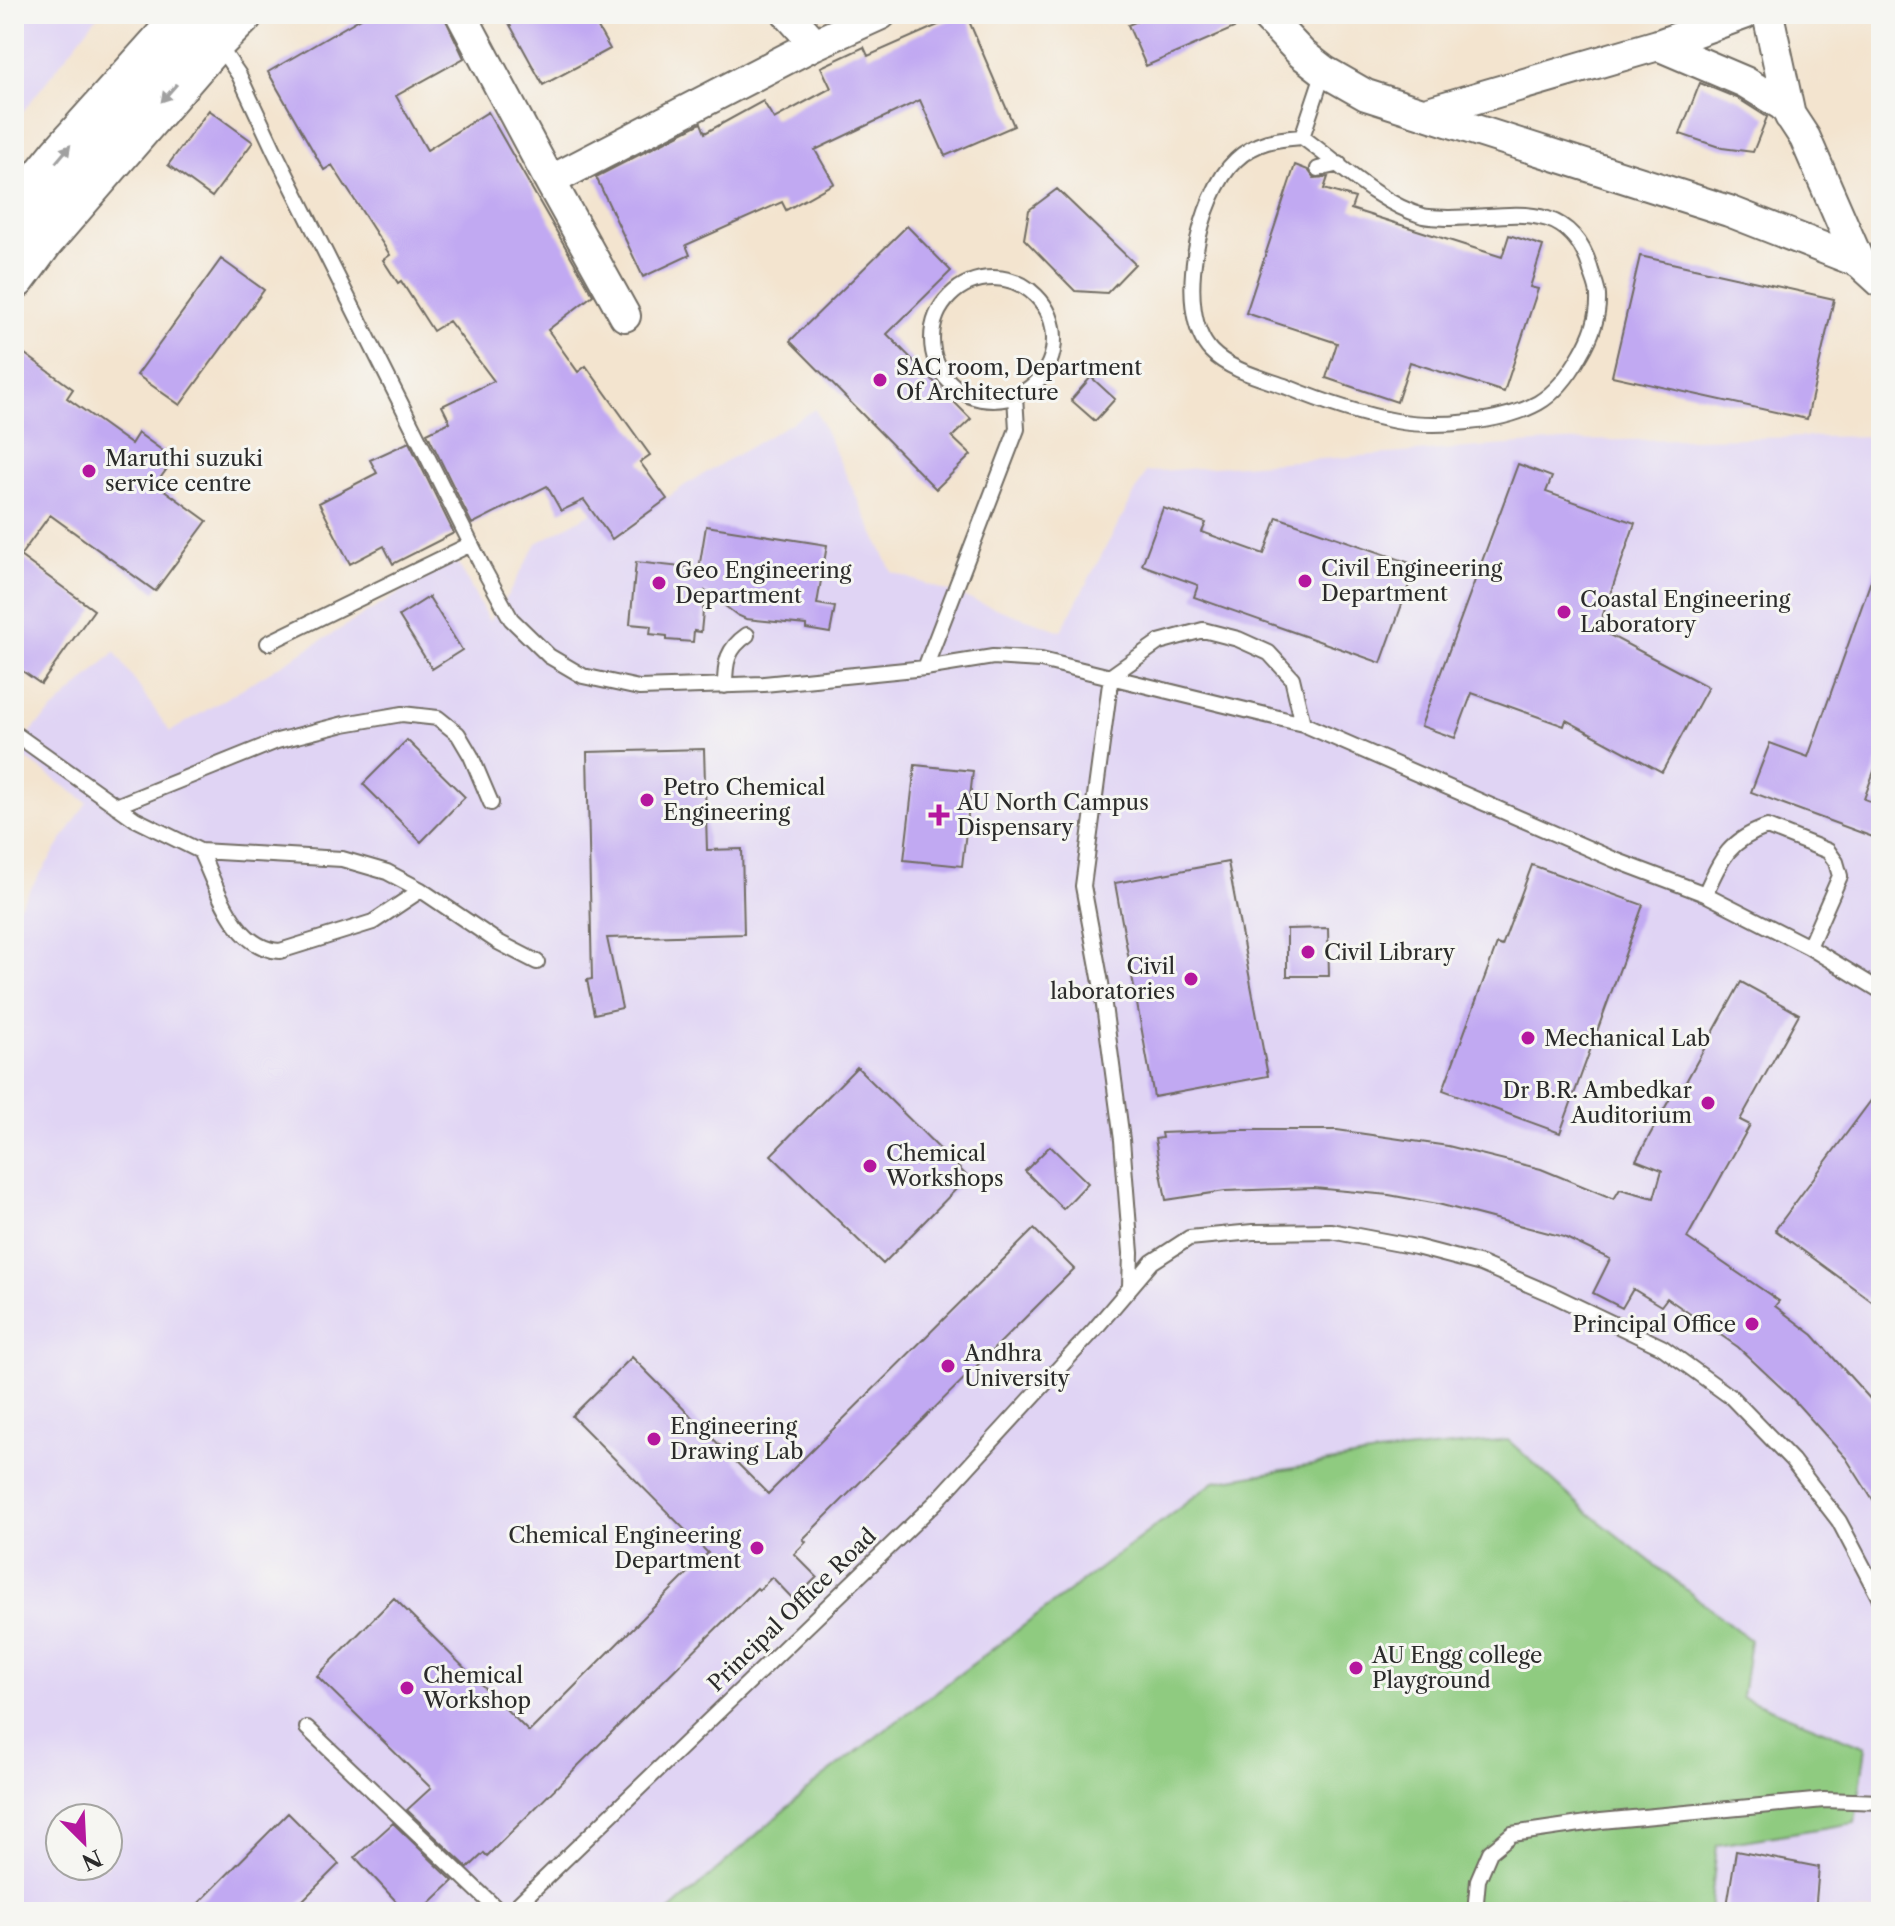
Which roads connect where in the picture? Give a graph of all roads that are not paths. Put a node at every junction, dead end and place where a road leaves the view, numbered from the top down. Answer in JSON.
{"nodes":[{"id":1,"x":461,"y":14,"type":"edge"},
{"id":2,"x":788,"y":14,"type":"edge"},
{"id":3,"x":881,"y":14,"type":"edge"},
{"id":4,"x":1264,"y":14,"type":"edge"},
{"id":5,"x":1744,"y":14,"type":"edge"},
{"id":6,"x":1768,"y":14,"type":"edge"},
{"id":7,"x":214,"y":23,"type":"edge"},
{"id":8,"x":815,"y":44,"type":"junction"},
{"id":9,"x":1658,"y":45,"type":"junction"},
{"id":10,"x":1324,"y":71,"type":"junction"},
{"id":11,"x":1425,"y":113,"type":"junction"},
{"id":12,"x":1790,"y":116,"type":"junction"},
{"id":13,"x":1302,"y":137,"type":"junction"},
{"id":14,"x":1339,"y":164,"type":"junction"},
{"id":15,"x":1318,"y":169,"type":"dead end"},
{"id":16,"x":550,"y":181,"type":"junction"},
{"id":17,"x":14,"y":215,"type":"edge"},
{"id":18,"x":1870,"y":272,"type":"edge"},
{"id":19,"x":14,"y":277,"type":"edge"},
{"id":20,"x":625,"y":316,"type":"dead end"},
{"id":21,"x":1015,"y":396,"type":"junction"},
{"id":22,"x":471,"y":544,"type":"junction"},
{"id":23,"x":747,"y":635,"type":"dead end"},
{"id":24,"x":268,"y":643,"type":"dead end"},
{"id":25,"x":925,"y":668,"type":"junction"},
{"id":26,"x":1111,"y":676,"type":"junction"},
{"id":27,"x":725,"y":686,"type":"junction"},
{"id":28,"x":1303,"y":724,"type":"junction"},
{"id":29,"x":14,"y":733,"type":"edge"},
{"id":30,"x":491,"y":803,"type":"dead end"},
{"id":31,"x":116,"y":806,"type":"junction"},
{"id":32,"x":200,"y":851,"type":"junction"},
{"id":33,"x":421,"y":890,"type":"junction"},
{"id":34,"x":1705,"y":894,"type":"junction"},
{"id":35,"x":1809,"y":947,"type":"junction"},
{"id":36,"x":537,"y":962,"type":"dead end"},
{"id":37,"x":1881,"y":991,"type":"edge"},
{"id":38,"x":1130,"y":1286,"type":"junction"},
{"id":39,"x":1881,"y":1601,"type":"edge"},
{"id":40,"x":307,"y":1728,"type":"dead end"},
{"id":41,"x":1881,"y":1802,"type":"edge"},
{"id":42,"x":500,"y":1912,"type":"edge"},
{"id":43,"x":510,"y":1912,"type":"edge"},
{"id":44,"x":1475,"y":1912,"type":"edge"}],
"edges":[{"from":1,"to":16,"type":"street"},
{"from":2,"to":8,"type":"street"},
{"from":3,"to":8,"type":"street"},
{"from":4,"to":10,"type":"street"},
{"from":5,"to":9,"type":"street"},
{"from":6,"to":12,"type":"street"},
{"from":17,"to":7,"type":"main road","one_way":true},
{"from":7,"to":19,"type":"main road","one_way":true},
{"from":7,"to":22,"type":"lane"},
{"from":8,"to":16,"type":"street"},
{"from":9,"to":11,"type":"street"},
{"from":9,"to":12,"type":"street"},
{"from":10,"to":11,"type":"street"},
{"from":10,"to":13,"type":"lane"},
{"from":11,"to":18,"type":"street"},
{"from":12,"to":18,"type":"street"},
{"from":13,"to":14,"type":"lane"},
{"from":13,"to":14,"type":"lane"},
{"from":14,"to":15,"type":"lane"},
{"from":16,"to":20,"type":"street"},
{"from":21,"to":21,"type":"lane"},
{"from":21,"to":25,"type":"lane"},
{"from":22,"to":24,"type":"lane"},
{"from":22,"to":27,"type":"lane"},
{"from":23,"to":27,"type":"lane"},
{"from":25,"to":26,"type":"lane"},
{"from":25,"to":27,"type":"lane"},
{"from":26,"to":28,"type":"lane"},
{"from":26,"to":28,"type":"lane"},
{"from":26,"to":38,"type":"lane"},
{"from":28,"to":34,"type":"lane"},
{"from":29,"to":31,"type":"lane"},
{"from":30,"to":31,"type":"lane"},
{"from":31,"to":32,"type":"lane"},
{"from":32,"to":33,"type":"lane"},
{"from":32,"to":33,"type":"lane"},
{"from":33,"to":36,"type":"lane"},
{"from":34,"to":35,"type":"lane"},
{"from":34,"to":35,"type":"lane"},
{"from":35,"to":37,"type":"lane"},
{"from":38,"to":39,"type":"lane","name":"Principal Office Road"},
{"from":38,"to":43,"type":"lane","name":"Principal Office Road"},
{"from":40,"to":42,"type":"lane"},
{"from":41,"to":44,"type":"lane"}]}
